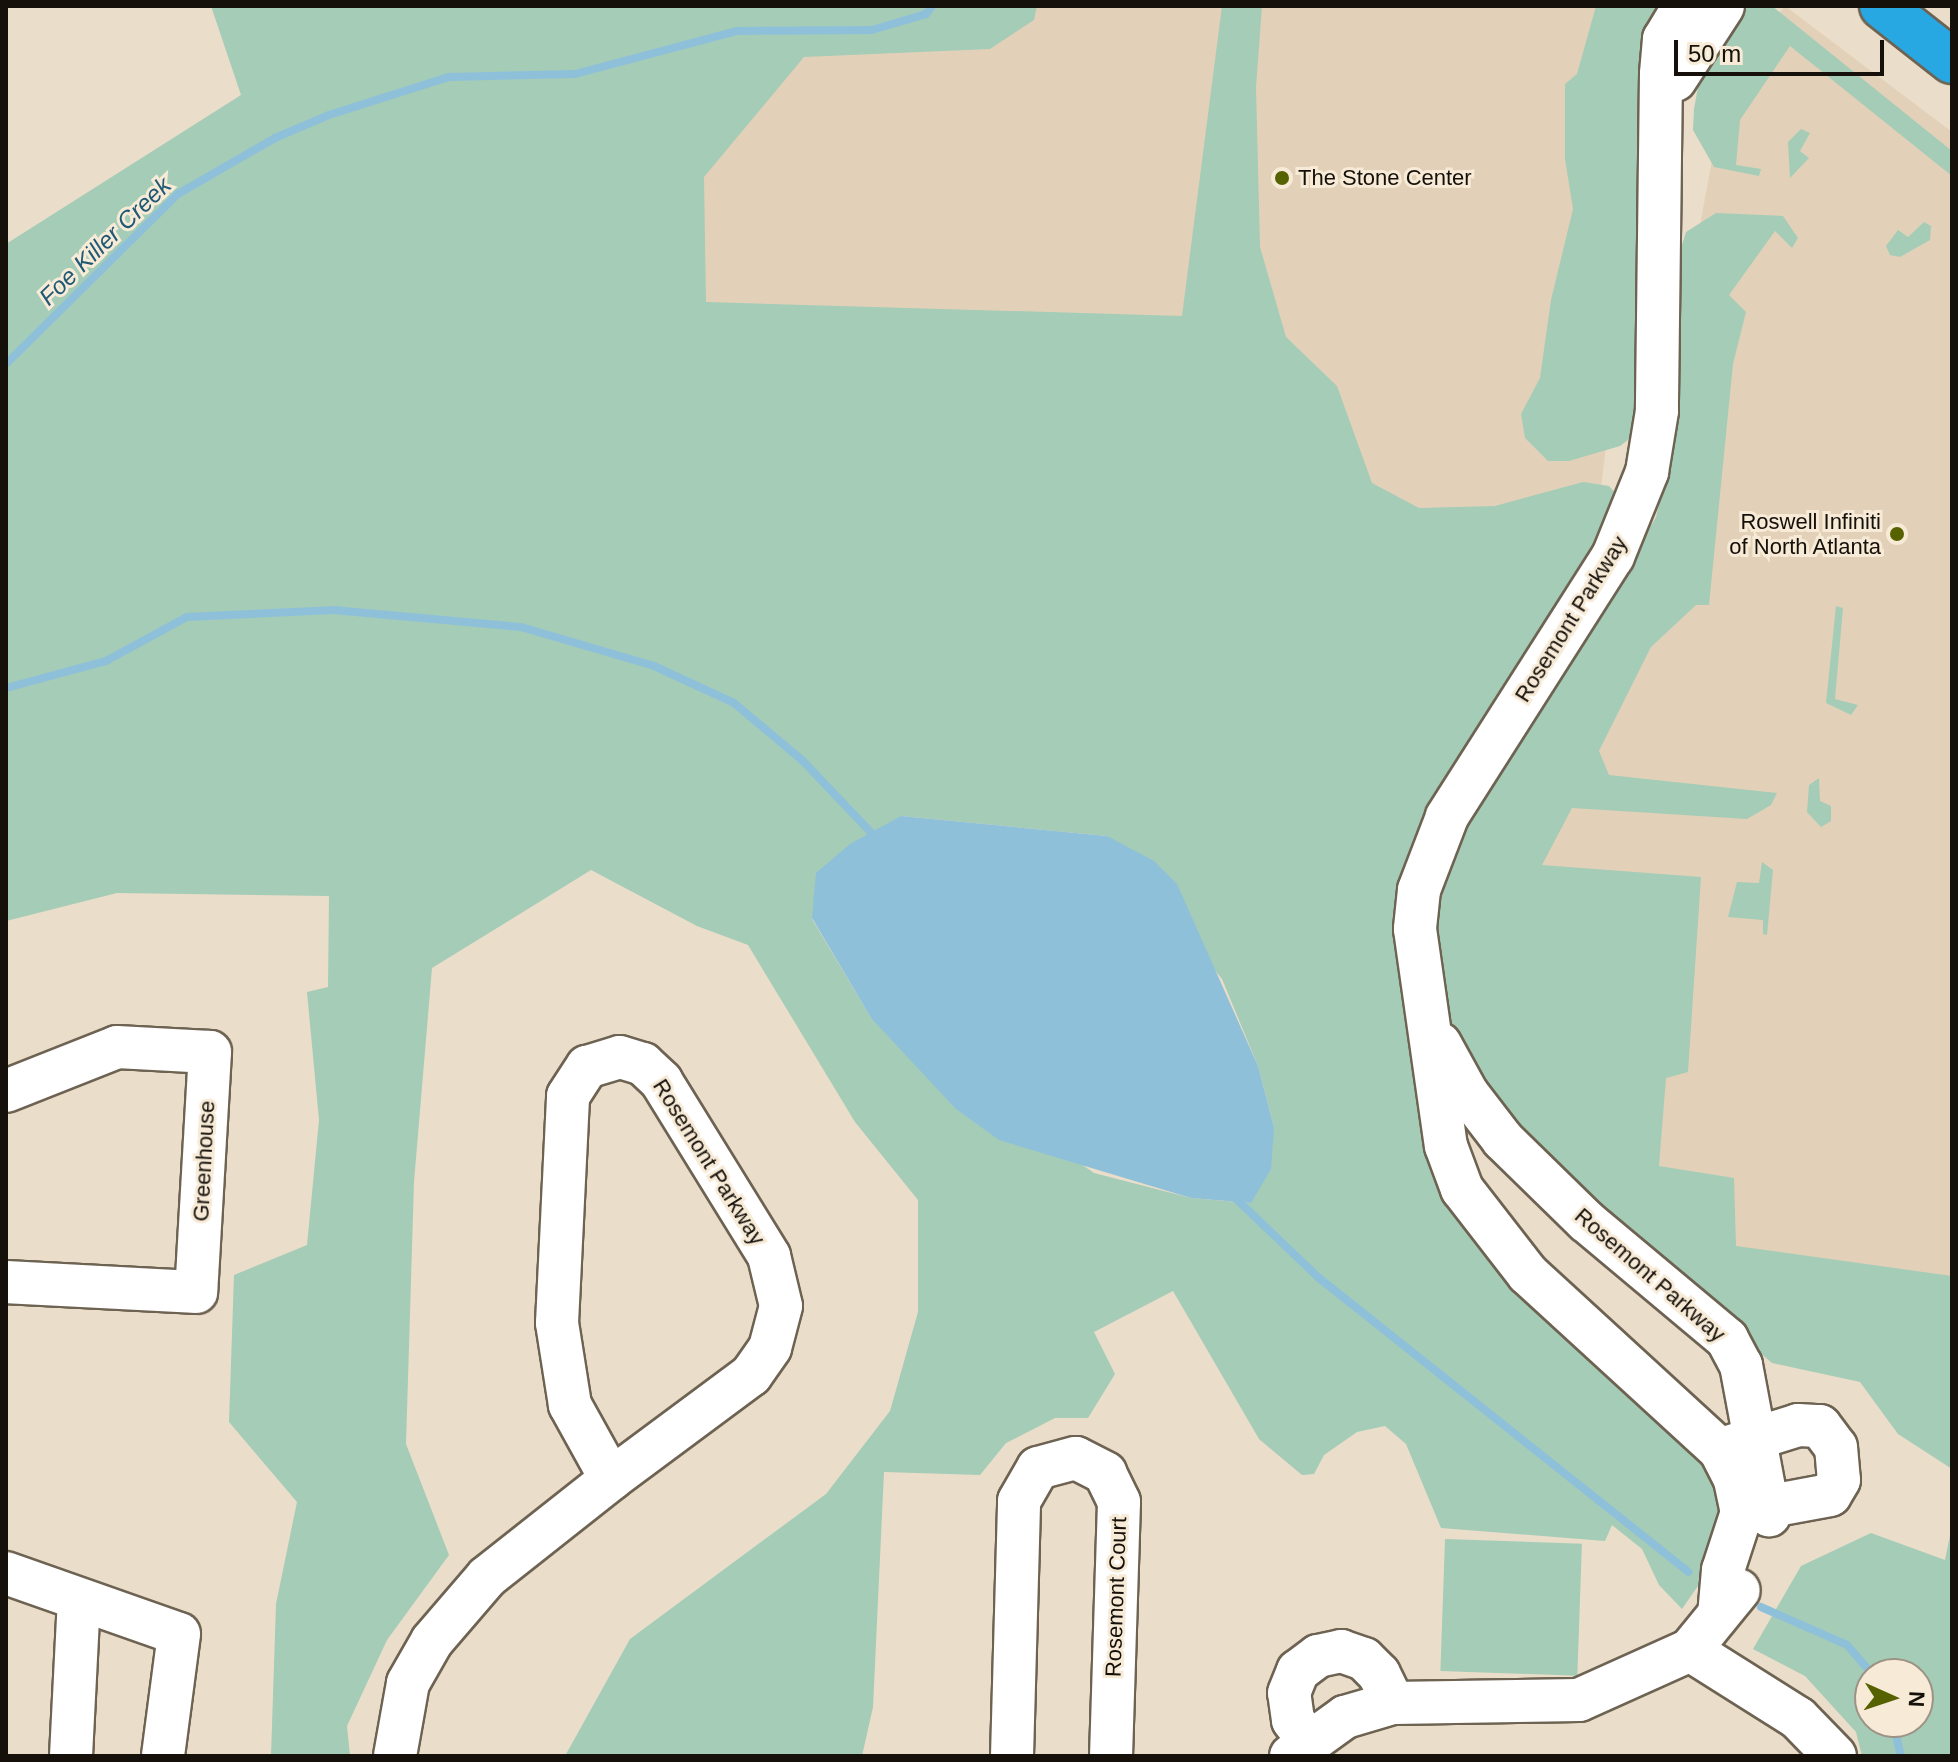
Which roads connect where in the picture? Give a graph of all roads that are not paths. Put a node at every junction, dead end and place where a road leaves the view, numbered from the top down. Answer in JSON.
{"nodes":[{"id":1,"x":1684,"y":6,"type":"edge"},
{"id":2,"x":1723,"y":6,"type":"edge"},
{"id":3,"x":1882,"y":6,"type":"edge"},
{"id":4,"x":1952,"y":61,"type":"edge"},
{"id":5,"x":1663,"y":102,"type":"junction"},
{"id":6,"x":1426,"y":1018,"type":"junction"},
{"id":7,"x":6,"y":1091,"type":"edge"},
{"id":8,"x":6,"y":1282,"type":"edge"},
{"id":9,"x":1736,"y":1443,"type":"junction"},
{"id":10,"x":611,"y":1479,"type":"junction"},
{"id":11,"x":1756,"y":1510,"type":"junction"},
{"id":12,"x":6,"y":1573,"type":"edge"},
{"id":13,"x":79,"y":1600,"type":"junction"},
{"id":14,"x":1690,"y":1650,"type":"junction"},
{"id":15,"x":1393,"y":1703,"type":"junction"},
{"id":16,"x":1299,"y":1748,"type":"edge"},
{"id":17,"x":71,"y":1756,"type":"edge"},
{"id":18,"x":163,"y":1756,"type":"edge"},
{"id":19,"x":395,"y":1756,"type":"edge"},
{"id":20,"x":1012,"y":1756,"type":"edge"},
{"id":21,"x":1111,"y":1756,"type":"edge"},
{"id":22,"x":1835,"y":1756,"type":"edge"}],
"edges":[{"from":1,"to":5,"type":"street","name":"Rosemont Parkway"},
{"from":2,"to":5,"type":"street"},
{"from":3,"to":4,"type":"highway"},
{"from":5,"to":6,"type":"street","name":"Rosemont Parkway"},
{"from":6,"to":9,"type":"street","name":"Rosemont Parkway"},
{"from":6,"to":9,"type":"street","name":"Rosemont Parkway"},
{"from":7,"to":8,"type":"street","name":"Greenhouse"},
{"from":9,"to":11,"type":"street","name":"Rosemont Parkway"},
{"from":9,"to":11,"type":"street"},
{"from":10,"to":10,"type":"street","name":"Rosemont Parkway"},
{"from":10,"to":19,"type":"street","name":"Rosemont Parkway"},
{"from":11,"to":14,"type":"street"},
{"from":12,"to":13,"type":"street"},
{"from":13,"to":17,"type":"street"},
{"from":13,"to":18,"type":"street"},
{"from":14,"to":15,"type":"street"},
{"from":14,"to":22,"type":"street"},
{"from":15,"to":16,"type":"street"},
{"from":15,"to":16,"type":"street"},
{"from":20,"to":21,"type":"street","name":"Rosemont Court"}]}
